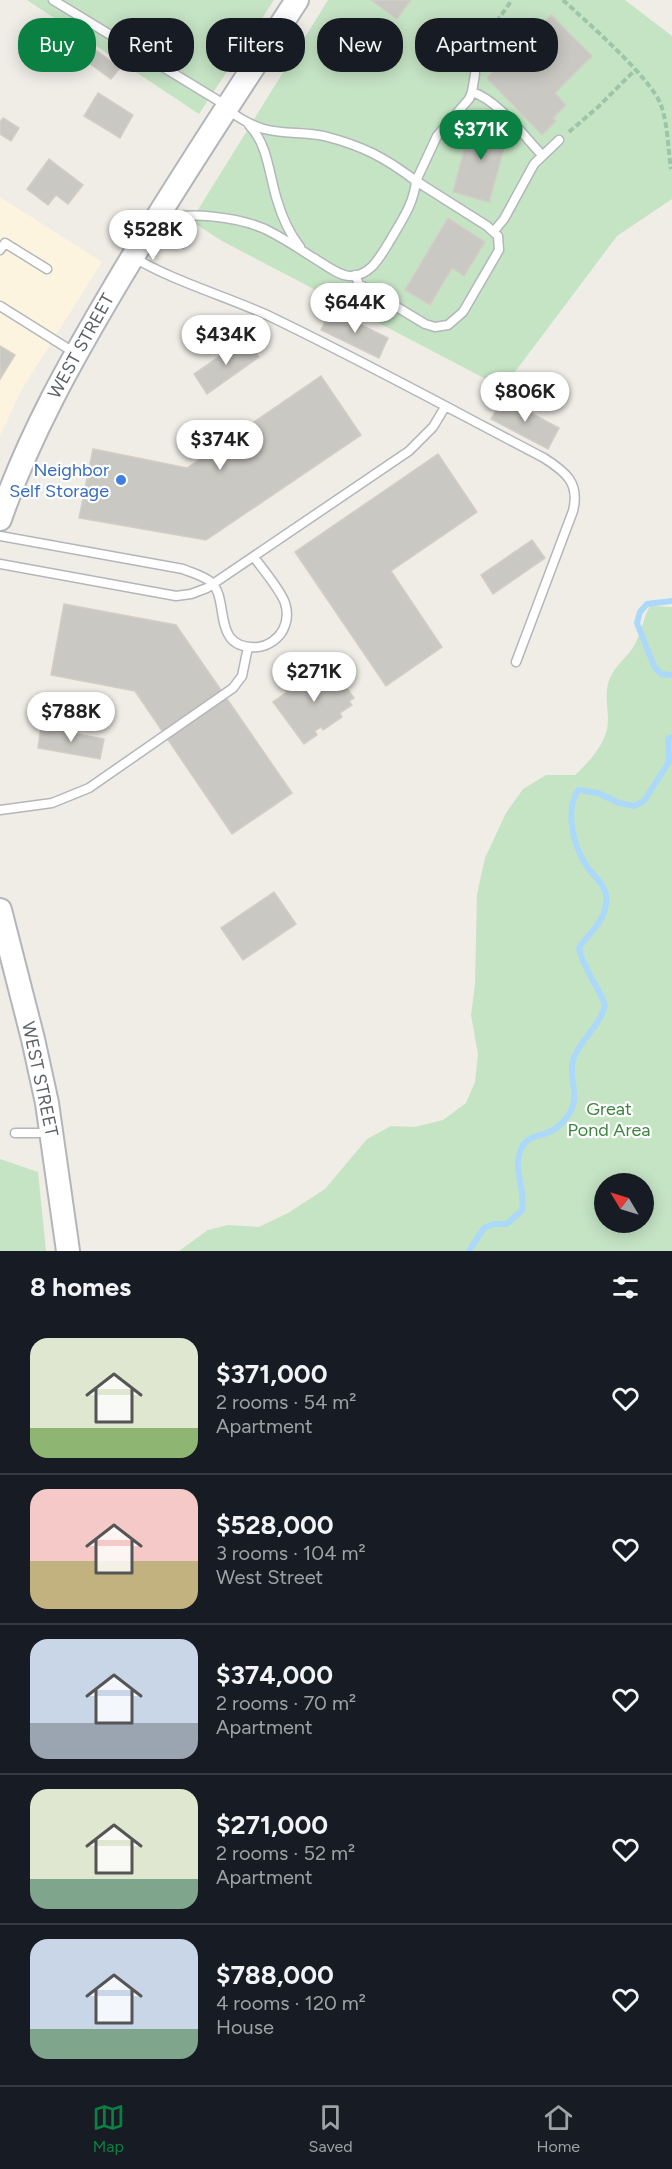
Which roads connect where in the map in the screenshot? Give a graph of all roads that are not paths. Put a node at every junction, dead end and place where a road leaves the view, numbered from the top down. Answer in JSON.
{"nodes":[{"id":1,"x":53,"y":0,"type":"edge"},
{"id":2,"x":297,"y":0,"type":"edge"},
{"id":3,"x":475,"y":74,"type":"road end"},
{"id":4,"x":472,"y":92,"type":"junction"},
{"id":5,"x":232,"y":112,"type":"junction"},
{"id":6,"x":559,"y":140,"type":"road end"},
{"id":7,"x":542,"y":155,"type":"junction"},
{"id":8,"x":416,"y":180,"type":"junction"},
{"id":9,"x":152,"y":225,"type":"junction"},
{"id":10,"x":494,"y":231,"type":"junction"},
{"id":11,"x":183,"y":243,"type":"dead end"},
{"id":12,"x":0,"y":250,"type":"edge"},
{"id":13,"x":306,"y":253,"type":"junction"},
{"id":14,"x":132,"y":257,"type":"junction"},
{"id":15,"x":47,"y":269,"type":"dead end"},
{"id":16,"x":355,"y":275,"type":"junction"},
{"id":17,"x":0,"y":306,"type":"edge"},
{"id":18,"x":76,"y":354,"type":"junction"},
{"id":19,"x":446,"y":407,"type":"junction"},
{"id":20,"x":0,"y":519,"type":"edge"},
{"id":21,"x":0,"y":536,"type":"edge"},
{"id":22,"x":254,"y":557,"type":"junction"},
{"id":23,"x":0,"y":564,"type":"edge"},
{"id":24,"x":213,"y":584,"type":"junction"},
{"id":25,"x":248,"y":647,"type":"junction"},
{"id":26,"x":516,"y":662,"type":"dead end"},
{"id":27,"x":0,"y":810,"type":"edge"},
{"id":28,"x":0,"y":910,"type":"edge"},
{"id":29,"x":15,"y":1133,"type":"dead end"},
{"id":30,"x":52,"y":1133,"type":"junction"},
{"id":31,"x":68,"y":1251,"type":"edge"}],
"edges":[{"from":1,"to":5,"type":"lane"},
{"from":2,"to":5,"type":"main road","name":"WEST STREET"},
{"from":3,"to":4,"type":"lane"},
{"from":4,"to":7,"type":"lane"},
{"from":4,"to":8,"type":"lane"},
{"from":5,"to":8,"type":"lane"},
{"from":5,"to":9,"type":"main road","name":"WEST STREET"},
{"from":5,"to":13,"type":"lane"},
{"from":6,"to":7,"type":"lane"},
{"from":7,"to":10,"type":"lane"},
{"from":8,"to":10,"type":"lane"},
{"from":8,"to":16,"type":"lane"},
{"from":9,"to":11,"type":"lane"},
{"from":9,"to":13,"type":"lane"},
{"from":9,"to":14,"type":"main road","name":"WEST STREET"},
{"from":10,"to":16,"type":"lane"},
{"from":12,"to":15,"type":"lane"},
{"from":13,"to":16,"type":"lane"},
{"from":14,"to":18,"type":"main road","name":"WEST STREET"},
{"from":14,"to":19,"type":"lane"},
{"from":17,"to":18,"type":"lane"},
{"from":18,"to":20,"type":"main road","name":"WEST STREET"},
{"from":19,"to":22,"type":"lane"},
{"from":19,"to":26,"type":"lane"},
{"from":21,"to":24,"type":"lane"},
{"from":22,"to":24,"type":"lane"},
{"from":22,"to":25,"type":"lane"},
{"from":23,"to":24,"type":"lane"},
{"from":24,"to":25,"type":"lane"},
{"from":25,"to":27,"type":"lane"},
{"from":28,"to":30,"type":"main road","name":"WEST STREET"},
{"from":29,"to":30,"type":"lane"},
{"from":30,"to":31,"type":"main road","name":"WEST STREET"}]}
